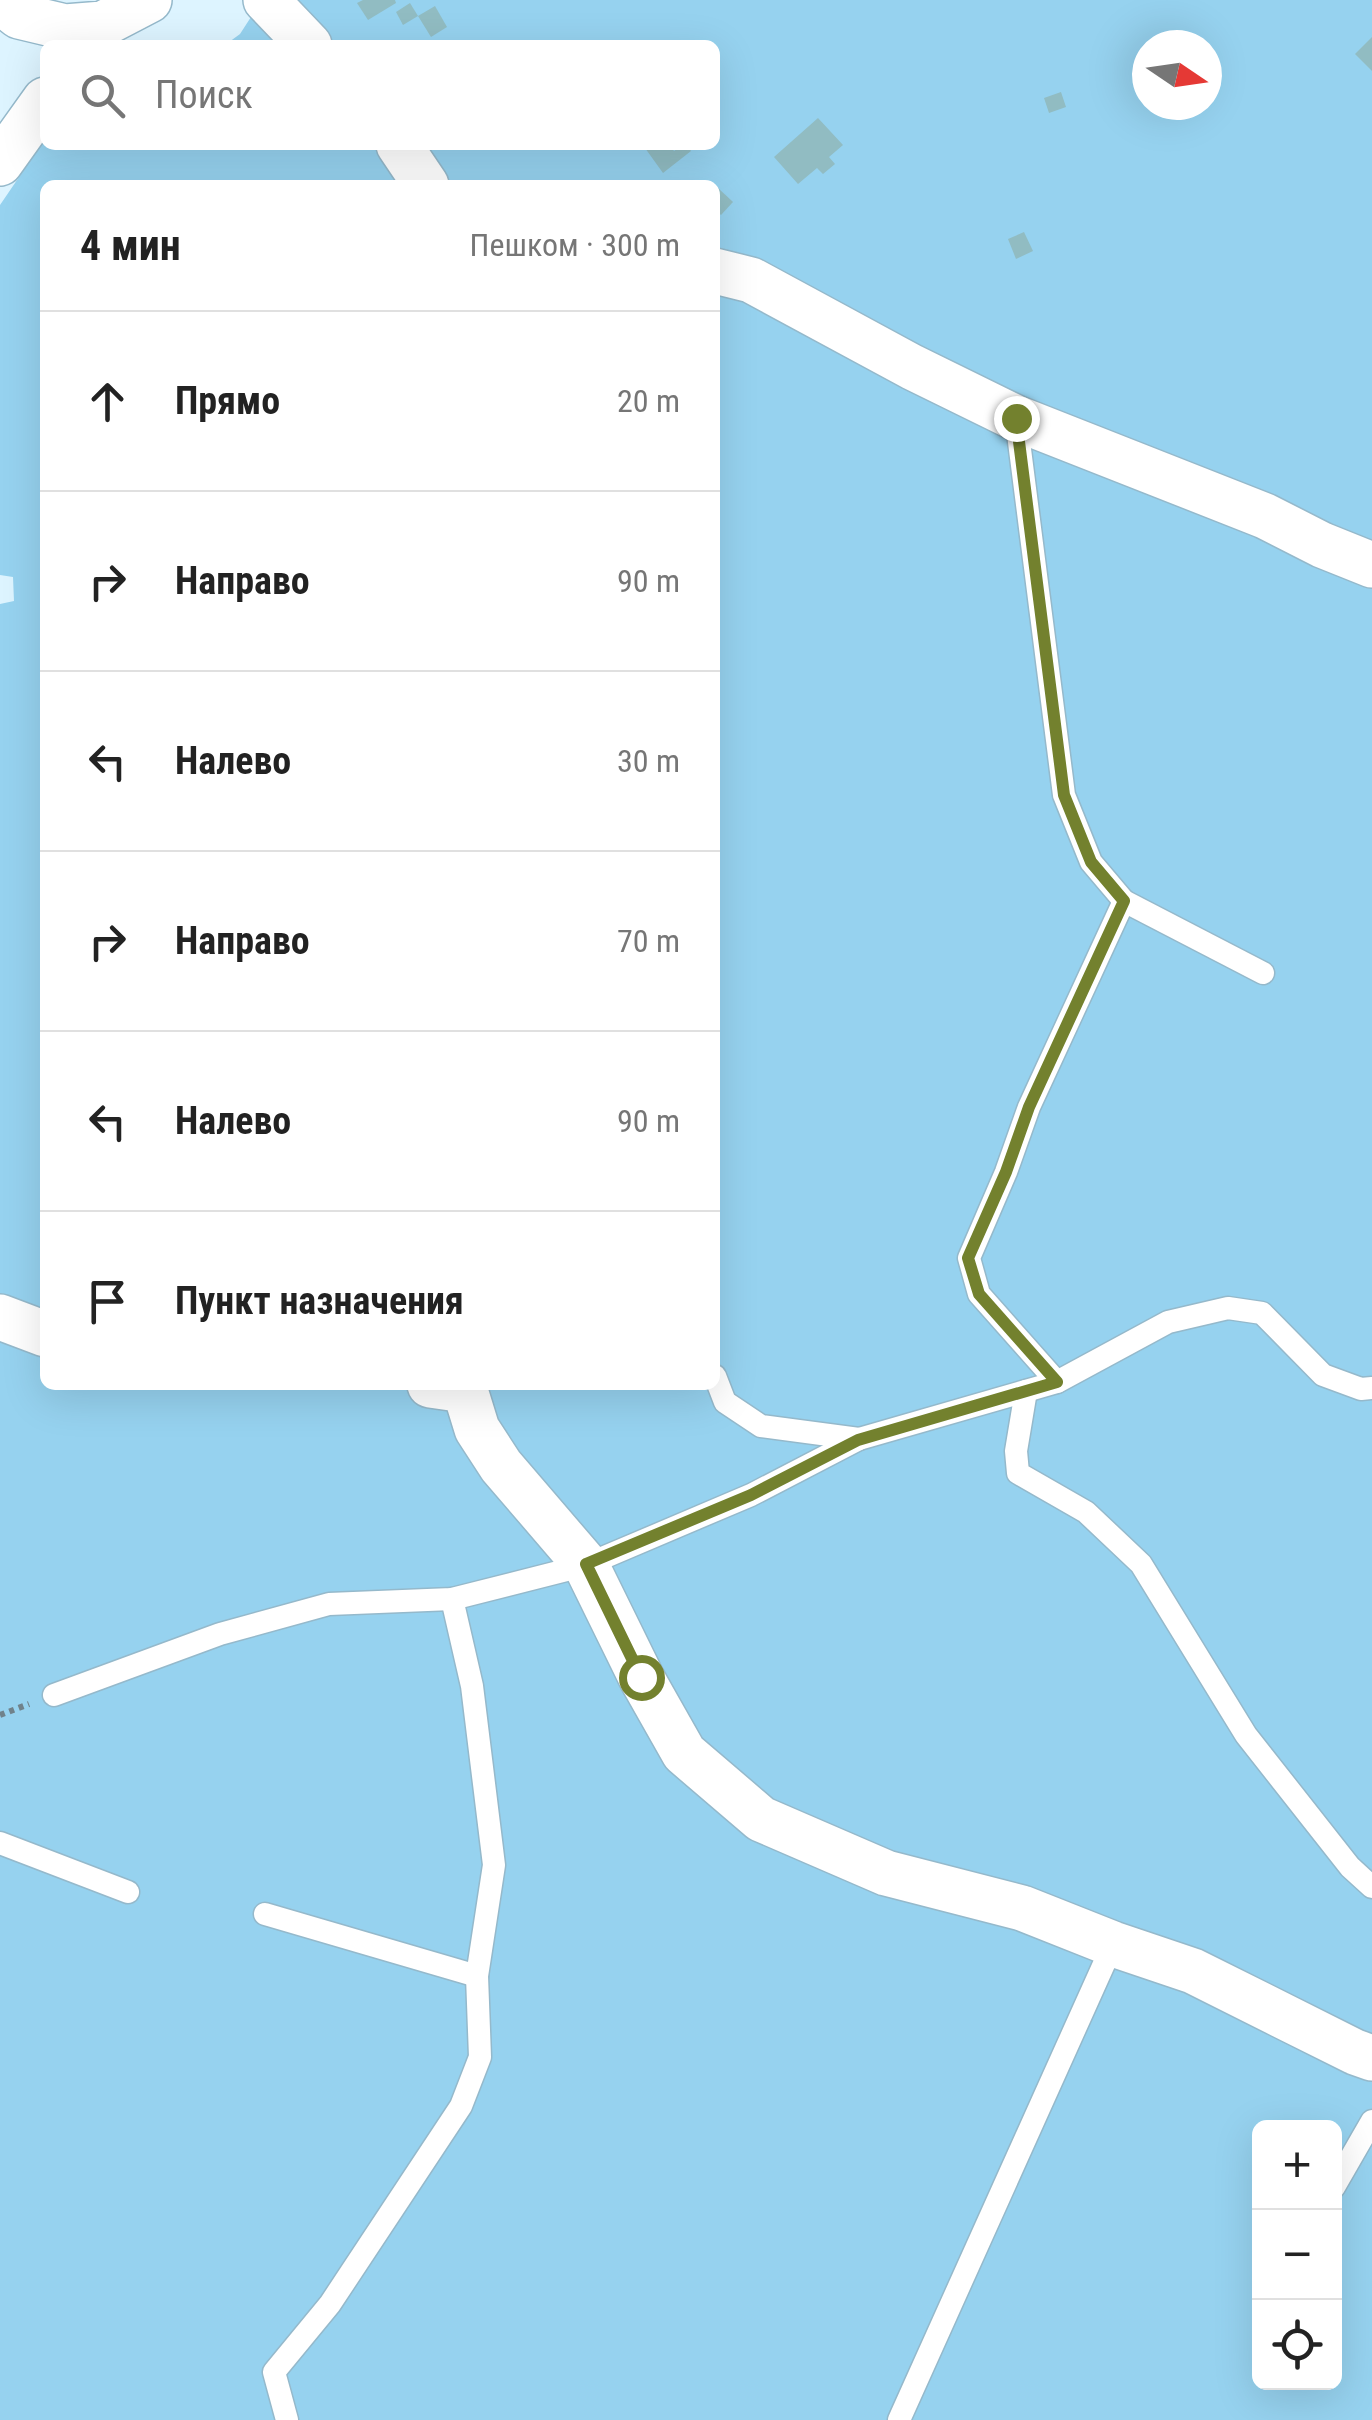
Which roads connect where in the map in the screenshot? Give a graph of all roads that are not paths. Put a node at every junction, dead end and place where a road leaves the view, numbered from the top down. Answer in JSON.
{"nodes":[{"id":1,"x":0,"y":0,"type":"edge"},
{"id":2,"x":150,"y":0,"type":"edge"},
{"id":3,"x":266,"y":0,"type":"edge"},
{"id":4,"x":95,"y":34,"type":"edge"},
{"id":5,"x":304,"y":40,"type":"edge"},
{"id":6,"x":40,"y":107,"type":"edge"},
{"id":7,"x":402,"y":150,"type":"edge"},
{"id":8,"x":0,"y":163,"type":"edge"},
{"id":9,"x":423,"y":180,"type":"edge"},
{"id":10,"x":720,"y":273,"type":"edge"},
{"id":11,"x":1016,"y":418,"type":"junction"},
{"id":12,"x":1372,"y":565,"type":"edge"},
{"id":13,"x":1124,"y":901,"type":"junction"},
{"id":14,"x":1263,"y":973,"type":"dead end"},
{"id":15,"x":0,"y":1317,"type":"edge"},
{"id":16,"x":40,"y":1332,"type":"edge"},
{"id":17,"x":1057,"y":1382,"type":"junction"},
{"id":18,"x":1372,"y":1388,"type":"edge"},
{"id":19,"x":720,"y":1389,"type":"edge"},
{"id":20,"x":465,"y":1390,"type":"edge"},
{"id":21,"x":1026,"y":1391,"type":"junction"},
{"id":22,"x":858,"y":1440,"type":"junction"},
{"id":23,"x":586,"y":1564,"type":"junction"},
{"id":24,"x":452,"y":1599,"type":"junction"},
{"id":25,"x":54,"y":1695,"type":"dead end"},
{"id":26,"x":0,"y":1843,"type":"edge"},
{"id":27,"x":1372,"y":1887,"type":"edge"},
{"id":28,"x":128,"y":1892,"type":"dead end"},
{"id":29,"x":265,"y":1914,"type":"dead end"},
{"id":30,"x":1113,"y":1944,"type":"junction"},
{"id":31,"x":477,"y":1976,"type":"junction"},
{"id":32,"x":1372,"y":2058,"type":"edge"},
{"id":33,"x":1372,"y":2122,"type":"edge"},
{"id":34,"x":1342,"y":2173,"type":"edge"},
{"id":35,"x":287,"y":2420,"type":"edge"},
{"id":36,"x":900,"y":2420,"type":"edge"}],
"edges":[{"from":1,"to":4,"type":"street"},
{"from":2,"to":4,"type":"street"},
{"from":3,"to":5,"type":"street"},
{"from":6,"to":8,"type":"street"},
{"from":7,"to":9,"type":"street"},
{"from":10,"to":11,"type":"street"},
{"from":11,"to":12,"type":"street"},
{"from":11,"to":13,"type":"lane"},
{"from":13,"to":14,"type":"lane"},
{"from":13,"to":17,"type":"lane"},
{"from":15,"to":16,"type":"street"},
{"from":17,"to":18,"type":"lane"},
{"from":17,"to":21,"type":"lane"},
{"from":19,"to":22,"type":"lane"},
{"from":20,"to":23,"type":"street"},
{"from":21,"to":22,"type":"lane"},
{"from":21,"to":27,"type":"lane"},
{"from":22,"to":23,"type":"lane"},
{"from":23,"to":24,"type":"lane"},
{"from":23,"to":30,"type":"street"},
{"from":24,"to":25,"type":"lane"},
{"from":24,"to":31,"type":"lane"},
{"from":26,"to":28,"type":"lane"},
{"from":29,"to":31,"type":"lane"},
{"from":30,"to":32,"type":"street"},
{"from":30,"to":36,"type":"lane"},
{"from":31,"to":35,"type":"lane"},
{"from":33,"to":34,"type":"lane"}]}
